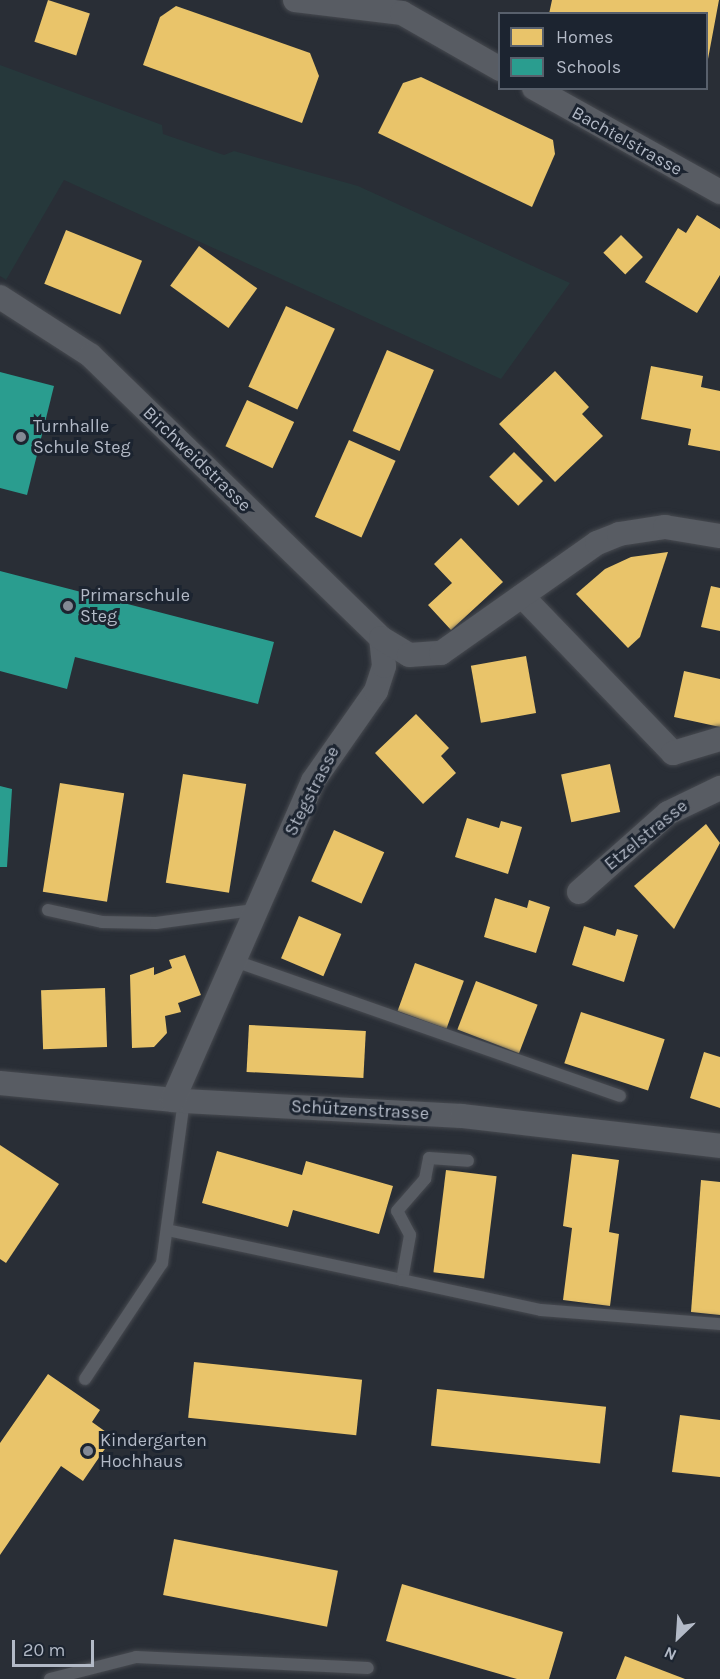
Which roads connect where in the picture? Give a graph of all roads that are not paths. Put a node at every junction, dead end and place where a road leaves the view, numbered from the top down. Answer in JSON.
{"nodes":[{"id":1,"x":295,"y":0,"type":"edge"},
{"id":2,"x":498,"y":68,"type":"edge"},
{"id":3,"x":538,"y":90,"type":"edge"},
{"id":4,"x":720,"y":192,"type":"edge"},
{"id":5,"x":0,"y":297,"type":"edge"},
{"id":6,"x":720,"y":536,"type":"edge"},
{"id":7,"x":522,"y":596,"type":"junction"},
{"id":8,"x":381,"y":638,"type":"junction"},
{"id":9,"x":720,"y":739,"type":"edge"},
{"id":10,"x":720,"y":788,"type":"edge"},
{"id":11,"x":579,"y":892,"type":"dead end"},
{"id":12,"x":48,"y":910,"type":"dead end"},
{"id":13,"x":254,"y":910,"type":"junction"},
{"id":14,"x":232,"y":960,"type":"junction"},
{"id":15,"x":0,"y":1083,"type":"edge"},
{"id":16,"x":620,"y":1096,"type":"dead end"},
{"id":17,"x":178,"y":1100,"type":"junction"},
{"id":18,"x":720,"y":1146,"type":"edge"},
{"id":19,"x":468,"y":1161,"type":"dead end"},
{"id":20,"x":166,"y":1230,"type":"junction"},
{"id":21,"x":402,"y":1280,"type":"junction"},
{"id":22,"x":720,"y":1324,"type":"edge"},
{"id":23,"x":84,"y":1379,"type":"dead end"},
{"id":24,"x":368,"y":1668,"type":"dead end"},
{"id":25,"x":50,"y":1679,"type":"edge"}],
"edges":[{"from":1,"to":2,"type":"street"},
{"from":3,"to":4,"type":"street","name":"Bachtelstrasse"},
{"from":5,"to":8,"type":"street","name":"Birchweidstrasse"},
{"from":6,"to":7,"type":"street"},
{"from":7,"to":8,"type":"street"},
{"from":7,"to":9,"type":"street"},
{"from":8,"to":13,"type":"street","name":"Stegstrasse"},
{"from":10,"to":11,"type":"street","name":"Etzelstrasse"},
{"from":12,"to":13,"type":"lane"},
{"from":13,"to":14,"type":"street","name":"Stegstrasse"},
{"from":14,"to":16,"type":"lane"},
{"from":14,"to":17,"type":"street","name":"Stegstrasse"},
{"from":15,"to":17,"type":"street","name":"Schützenstrasse"},
{"from":17,"to":18,"type":"street","name":"Schützenstrasse"},
{"from":17,"to":20,"type":"lane"},
{"from":19,"to":21,"type":"lane"},
{"from":20,"to":21,"type":"lane"},
{"from":20,"to":23,"type":"lane"},
{"from":21,"to":22,"type":"lane"},
{"from":24,"to":25,"type":"lane"}]}
